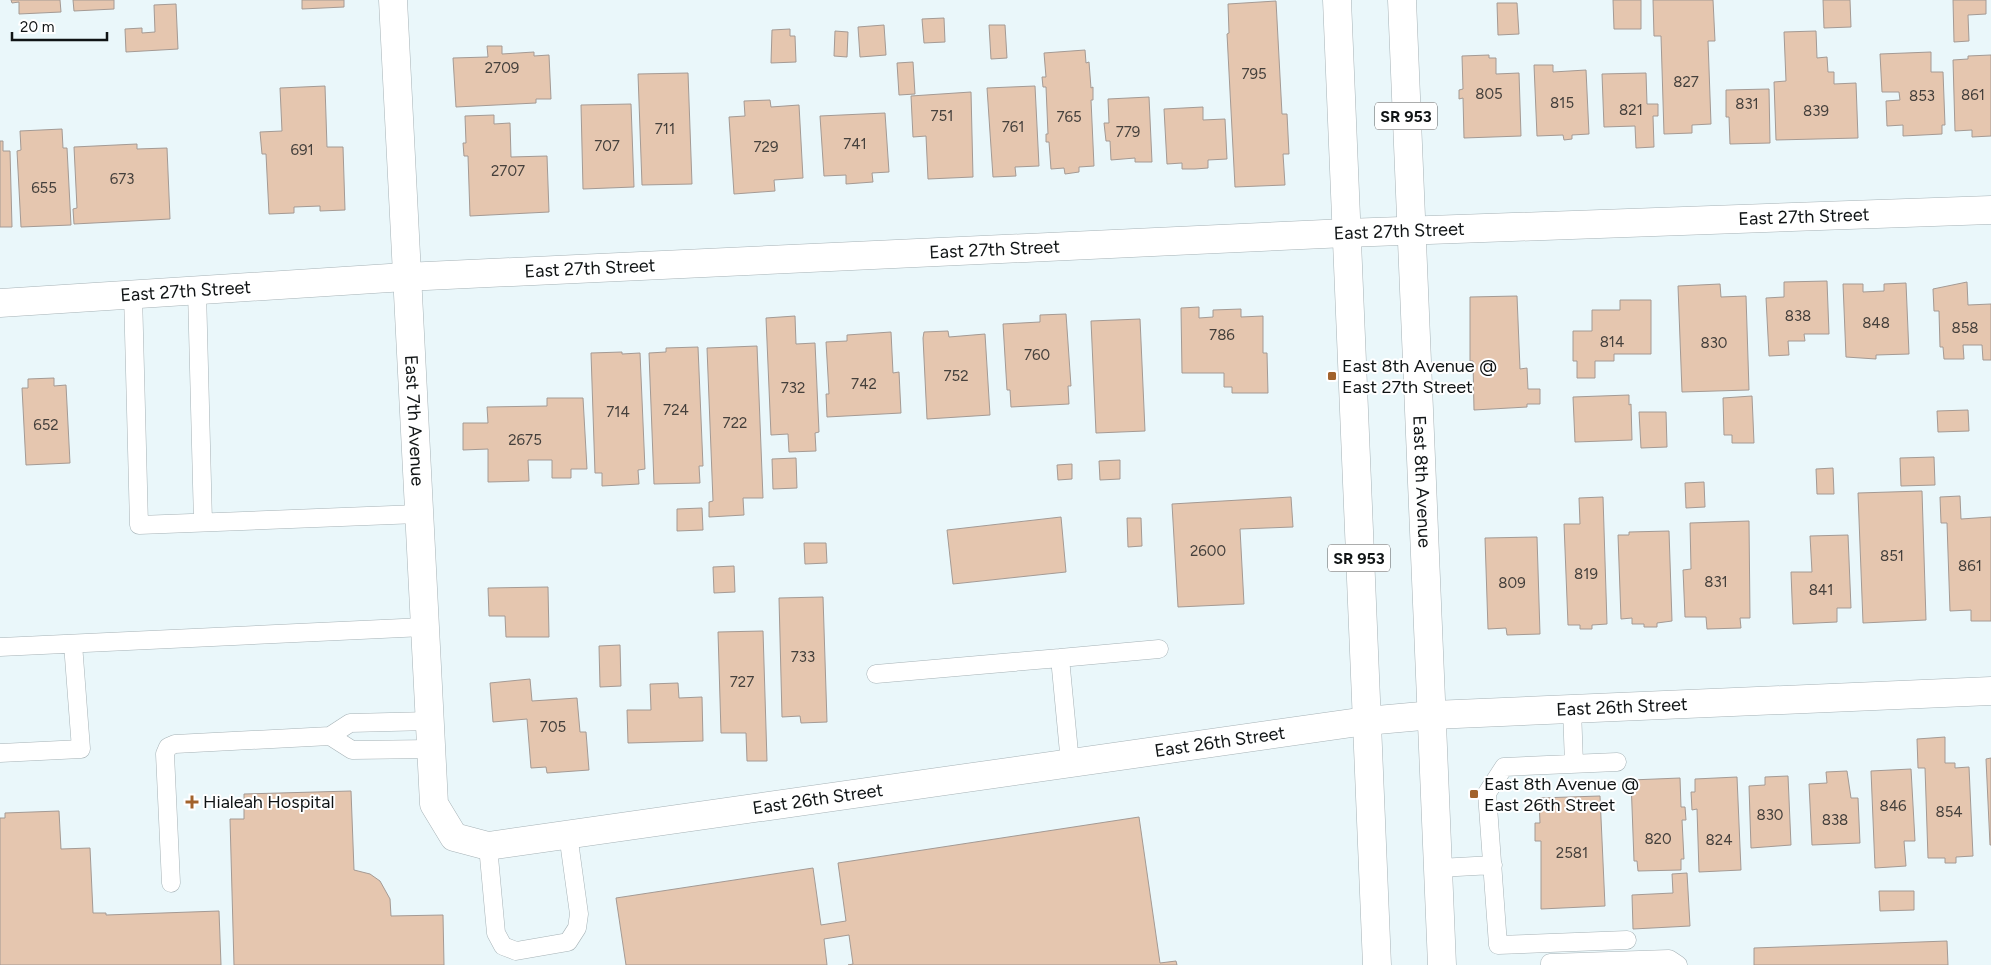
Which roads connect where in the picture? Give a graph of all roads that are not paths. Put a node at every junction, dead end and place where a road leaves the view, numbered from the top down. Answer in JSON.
{"nodes":[{"id":1,"x":392,"y":0,"type":"edge"},
{"id":2,"x":1337,"y":0,"type":"edge"},
{"id":3,"x":1402,"y":0,"type":"edge"},
{"id":4,"x":1991,"y":210,"type":"edge"},
{"id":5,"x":1410,"y":232,"type":"junction"},
{"id":6,"x":1346,"y":234,"type":"junction"},
{"id":7,"x":406,"y":277,"type":"junction"},
{"id":8,"x":197,"y":291,"type":"junction"},
{"id":9,"x":133,"y":294,"type":"junction"},
{"id":10,"x":0,"y":303,"type":"edge"},
{"id":11,"x":418,"y":514,"type":"junction"},
{"id":12,"x":203,"y":522,"type":"junction"},
{"id":13,"x":424,"y":627,"type":"junction"},
{"id":14,"x":73,"y":644,"type":"junction"},
{"id":15,"x":0,"y":647,"type":"edge"},
{"id":16,"x":1159,"y":649,"type":"dead end"},
{"id":17,"x":1060,"y":658,"type":"junction"},
{"id":18,"x":876,"y":674,"type":"dead end"},
{"id":19,"x":1991,"y":691,"type":"edge"},
{"id":20,"x":1572,"y":709,"type":"junction"},
{"id":21,"x":1433,"y":714,"type":"junction"},
{"id":22,"x":430,"y":721,"type":"junction"},
{"id":23,"x":1366,"y":721,"type":"junction"},
{"id":24,"x":330,"y":736,"type":"junction"},
{"id":25,"x":431,"y":749,"type":"junction"},
{"id":26,"x":0,"y":753,"type":"edge"},
{"id":27,"x":1617,"y":762,"type":"dead end"},
{"id":28,"x":1070,"y":764,"type":"junction"},
{"id":29,"x":1574,"y":764,"type":"junction"},
{"id":30,"x":568,"y":834,"type":"junction"},
{"id":31,"x":454,"y":836,"type":"joint"},
{"id":32,"x":488,"y":846,"type":"junction"},
{"id":33,"x":1493,"y":865,"type":"junction"},
{"id":34,"x":1439,"y":868,"type":"junction"},
{"id":35,"x":171,"y":883,"type":"dead end"},
{"id":36,"x":1627,"y":940,"type":"dead end"},
{"id":37,"x":1550,"y":944,"type":"junction"},
{"id":38,"x":1550,"y":964,"type":"edge"},
{"id":39,"x":1377,"y":965,"type":"edge"},
{"id":40,"x":1442,"y":965,"type":"edge"},
{"id":41,"x":1678,"y":965,"type":"edge"}],
"edges":[{"from":1,"to":7,"type":"street","name":"East 7th Avenue"},
{"from":2,"to":6,"type":"street","number":"SR 953"},
{"from":3,"to":5,"type":"street","name":"East 8th Avenue","number":"SR 953"},
{"from":4,"to":5,"type":"street","name":"East 27th Street"},
{"from":5,"to":6,"type":"street","name":"East 27th Street"},
{"from":5,"to":21,"type":"street","name":"East 8th Avenue","number":"SR 953"},
{"from":6,"to":7,"type":"street","name":"East 27th Street"},
{"from":6,"to":23,"type":"street","number":"SR 953"},
{"from":7,"to":8,"type":"street","name":"East 27th Street"},
{"from":7,"to":11,"type":"street","name":"East 7th Avenue"},
{"from":8,"to":9,"type":"street","name":"East 27th Street"},
{"from":8,"to":12,"type":"lane"},
{"from":9,"to":10,"type":"street","name":"East 27th Street"},
{"from":9,"to":12,"type":"lane"},
{"from":11,"to":12,"type":"lane"},
{"from":11,"to":13,"type":"street","name":"East 7th Avenue"},
{"from":13,"to":14,"type":"lane"},
{"from":13,"to":22,"type":"street","name":"East 7th Avenue"},
{"from":14,"to":15,"type":"lane"},
{"from":14,"to":26,"type":"lane"},
{"from":16,"to":17,"type":"lane"},
{"from":17,"to":18,"type":"lane"},
{"from":17,"to":28,"type":"lane"},
{"from":19,"to":20,"type":"street","name":"East 26th Street"},
{"from":20,"to":21,"type":"street","name":"East 26th Street"},
{"from":20,"to":29,"type":"lane"},
{"from":21,"to":23,"type":"street","name":"East 26th Street"},
{"from":21,"to":34,"type":"street","name":"East 8th Avenue","number":"SR 953"},
{"from":22,"to":24,"type":"lane"},
{"from":22,"to":25,"type":"street","name":"East 7th Avenue"},
{"from":23,"to":28,"type":"street","name":"East 26th Street"},
{"from":23,"to":39,"type":"street","number":"SR 953"},
{"from":24,"to":25,"type":"lane"},
{"from":24,"to":35,"type":"lane"},
{"from":25,"to":31,"type":"street","name":"East 7th Avenue"},
{"from":27,"to":29,"type":"lane"},
{"from":28,"to":30,"type":"street","name":"East 26th Street"},
{"from":29,"to":33,"type":"lane"},
{"from":30,"to":32,"type":"street","name":"East 26th Street"},
{"from":30,"to":32,"type":"lane"},
{"from":31,"to":32,"type":"street","name":"East 26th Street"},
{"from":33,"to":34,"type":"lane"},
{"from":33,"to":37,"type":"lane"},
{"from":34,"to":40,"type":"street","name":"East 8th Avenue","number":"SR 953"},
{"from":36,"to":37,"type":"lane"},
{"from":37,"to":38,"type":"lane"},
{"from":38,"to":41,"type":"lane"}]}
